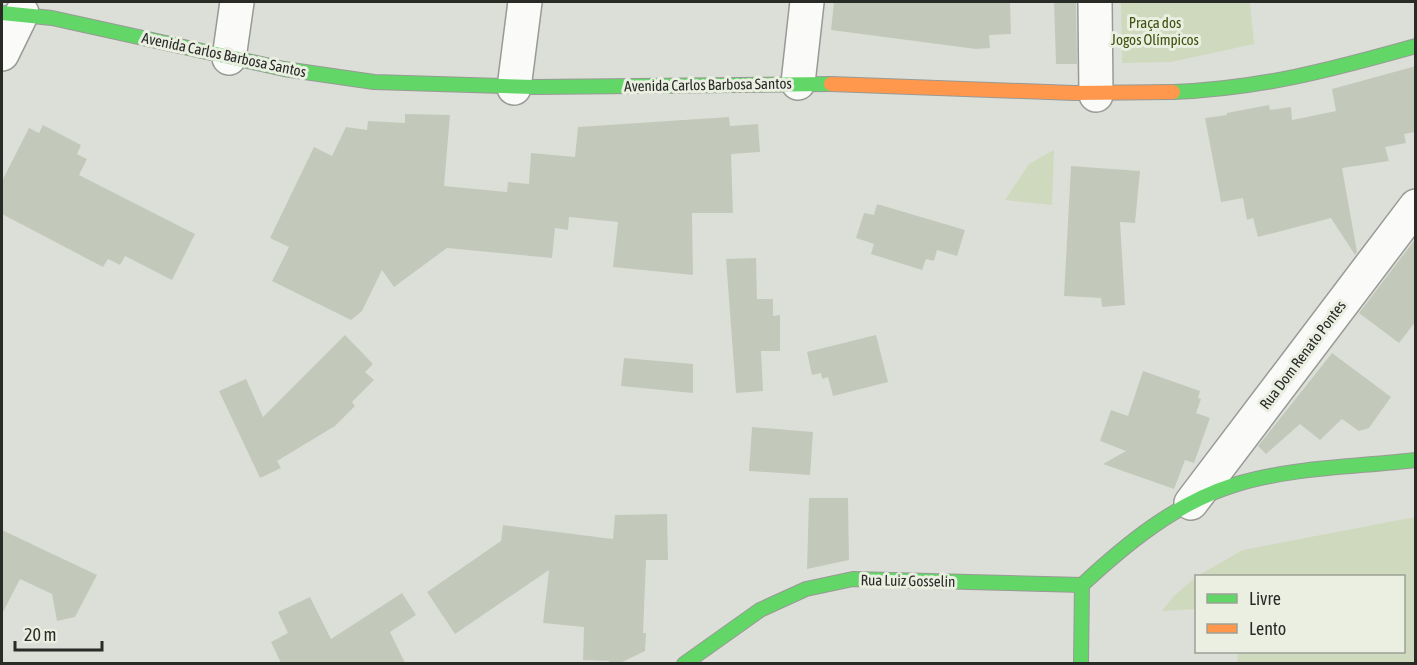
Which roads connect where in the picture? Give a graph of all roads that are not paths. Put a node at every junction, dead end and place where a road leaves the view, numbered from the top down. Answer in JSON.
{"nodes":[{"id":1,"x":237,"y":2,"type":"edge"},
{"id":2,"x":525,"y":2,"type":"edge"},
{"id":3,"x":807,"y":2,"type":"edge"},
{"id":4,"x":1095,"y":2,"type":"edge"},
{"id":5,"x":12,"y":13,"type":"edge"},
{"id":6,"x":1416,"y":46,"type":"edge"},
{"id":7,"x":2,"y":54,"type":"edge"},
{"id":8,"x":230,"y":58,"type":"junction"},
{"id":9,"x":798,"y":83,"type":"junction"},
{"id":10,"x":514,"y":88,"type":"junction"},
{"id":11,"x":1096,"y":95,"type":"junction"},
{"id":12,"x":1416,"y":206,"type":"edge"},
{"id":13,"x":1416,"y":460,"type":"edge"},
{"id":14,"x":1191,"y":503,"type":"junction"},
{"id":15,"x":1082,"y":585,"type":"junction"},
{"id":16,"x":684,"y":663,"type":"edge"},
{"id":17,"x":1081,"y":663,"type":"edge"}],
"edges":[{"from":1,"to":8,"type":"street"},
{"from":2,"to":10,"type":"street"},
{"from":3,"to":9,"type":"street"},
{"from":4,"to":11,"type":"street"},
{"from":5,"to":7,"type":"street"},
{"from":5,"to":8,"type":"main road","name":"Avenida Carlos Barbosa Santos"},
{"from":6,"to":11,"type":"main road","name":"Avenida Carlos Barbosa Santos"},
{"from":8,"to":10,"type":"main road","name":"Avenida Carlos Barbosa Santos"},
{"from":9,"to":10,"type":"main road","name":"Avenida Carlos Barbosa Santos"},
{"from":9,"to":11,"type":"main road","name":"Avenida Carlos Barbosa Santos"},
{"from":12,"to":14,"type":"street","name":"Rua Dom Renato Pontes"},
{"from":13,"to":14,"type":"main road"},
{"from":14,"to":15,"type":"main road"},
{"from":15,"to":16,"type":"main road","name":"Rua Luiz Gosselin"},
{"from":15,"to":17,"type":"main road"}]}
